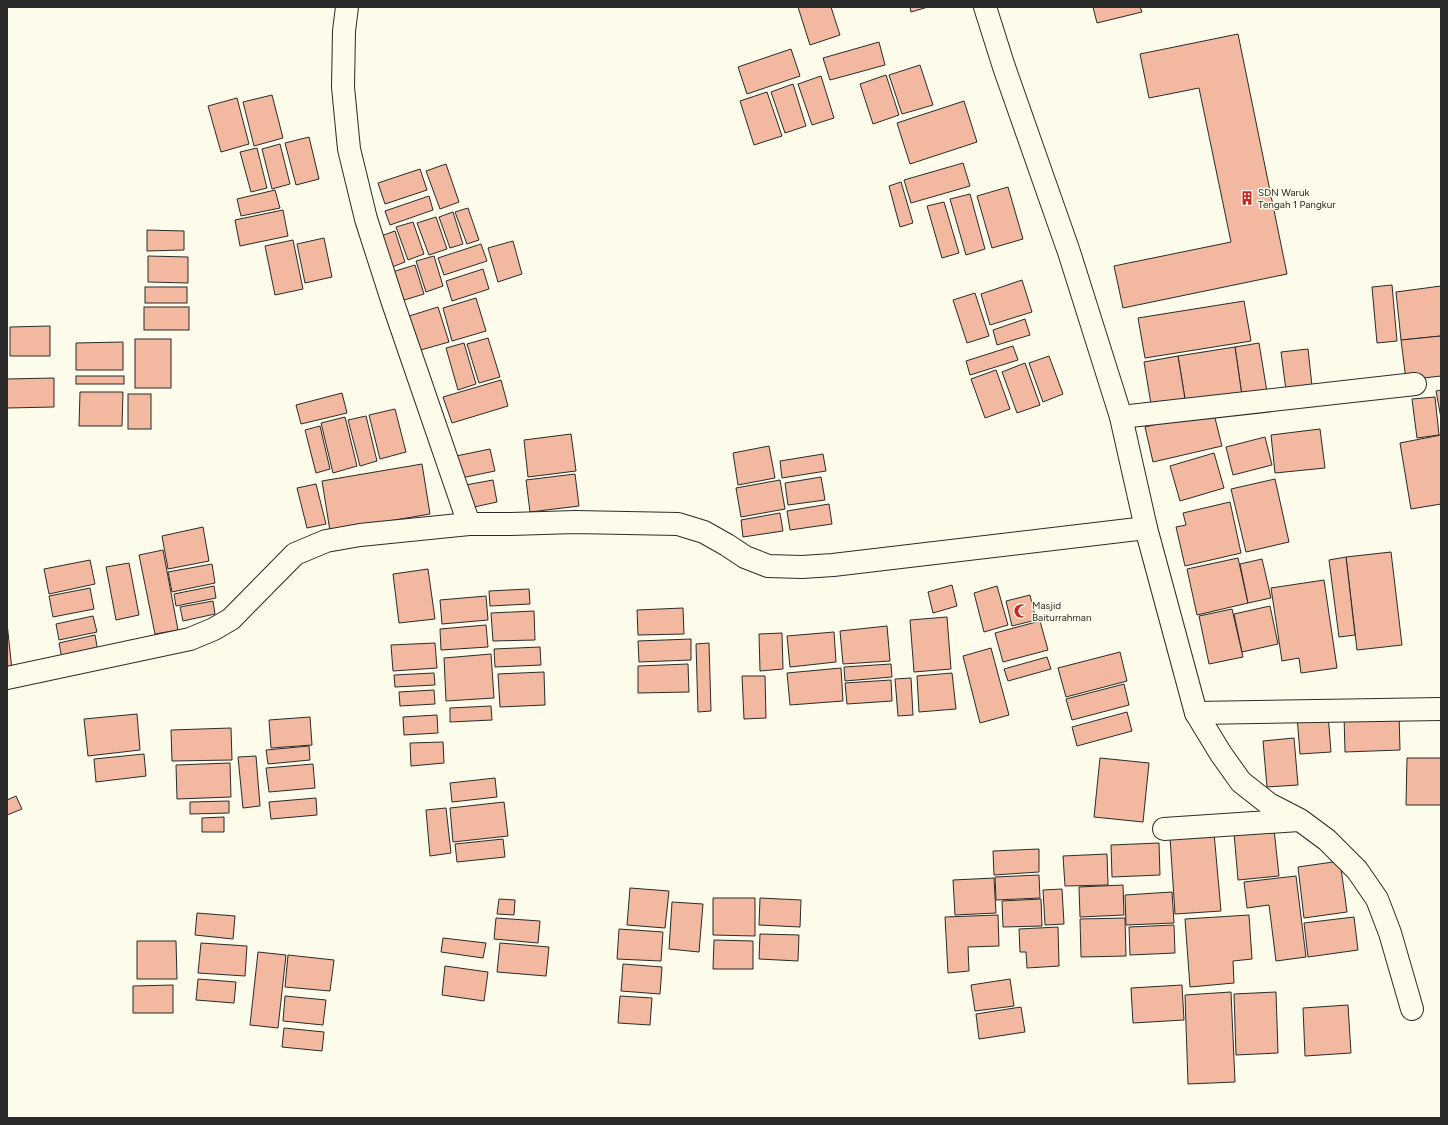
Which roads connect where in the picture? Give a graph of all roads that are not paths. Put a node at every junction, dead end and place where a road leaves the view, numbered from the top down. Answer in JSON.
{"nodes":[{"id":1,"x":347,"y":7,"type":"edge"},
{"id":2,"x":985,"y":7,"type":"edge"},
{"id":3,"x":1415,"y":384,"type":"dead end"},
{"id":4,"x":1121,"y":417,"type":"junction"},
{"id":5,"x":469,"y":524,"type":"junction"},
{"id":6,"x":1146,"y":528,"type":"junction"},
{"id":7,"x":7,"y":678,"type":"edge"},
{"id":8,"x":1441,"y":709,"type":"edge"},
{"id":9,"x":1196,"y":713,"type":"junction"},
{"id":10,"x":1300,"y":820,"type":"junction"},
{"id":11,"x":1164,"y":829,"type":"dead end"},
{"id":12,"x":1412,"y":1009,"type":"dead end"}],
"edges":[{"from":1,"to":5,"type":"street"},
{"from":2,"to":4,"type":"street"},
{"from":3,"to":4,"type":"street"},
{"from":4,"to":6,"type":"street"},
{"from":5,"to":6,"type":"street"},
{"from":5,"to":7,"type":"street"},
{"from":6,"to":9,"type":"street"},
{"from":8,"to":9,"type":"street"},
{"from":9,"to":10,"type":"street"},
{"from":10,"to":11,"type":"street"},
{"from":10,"to":12,"type":"street"}]}
